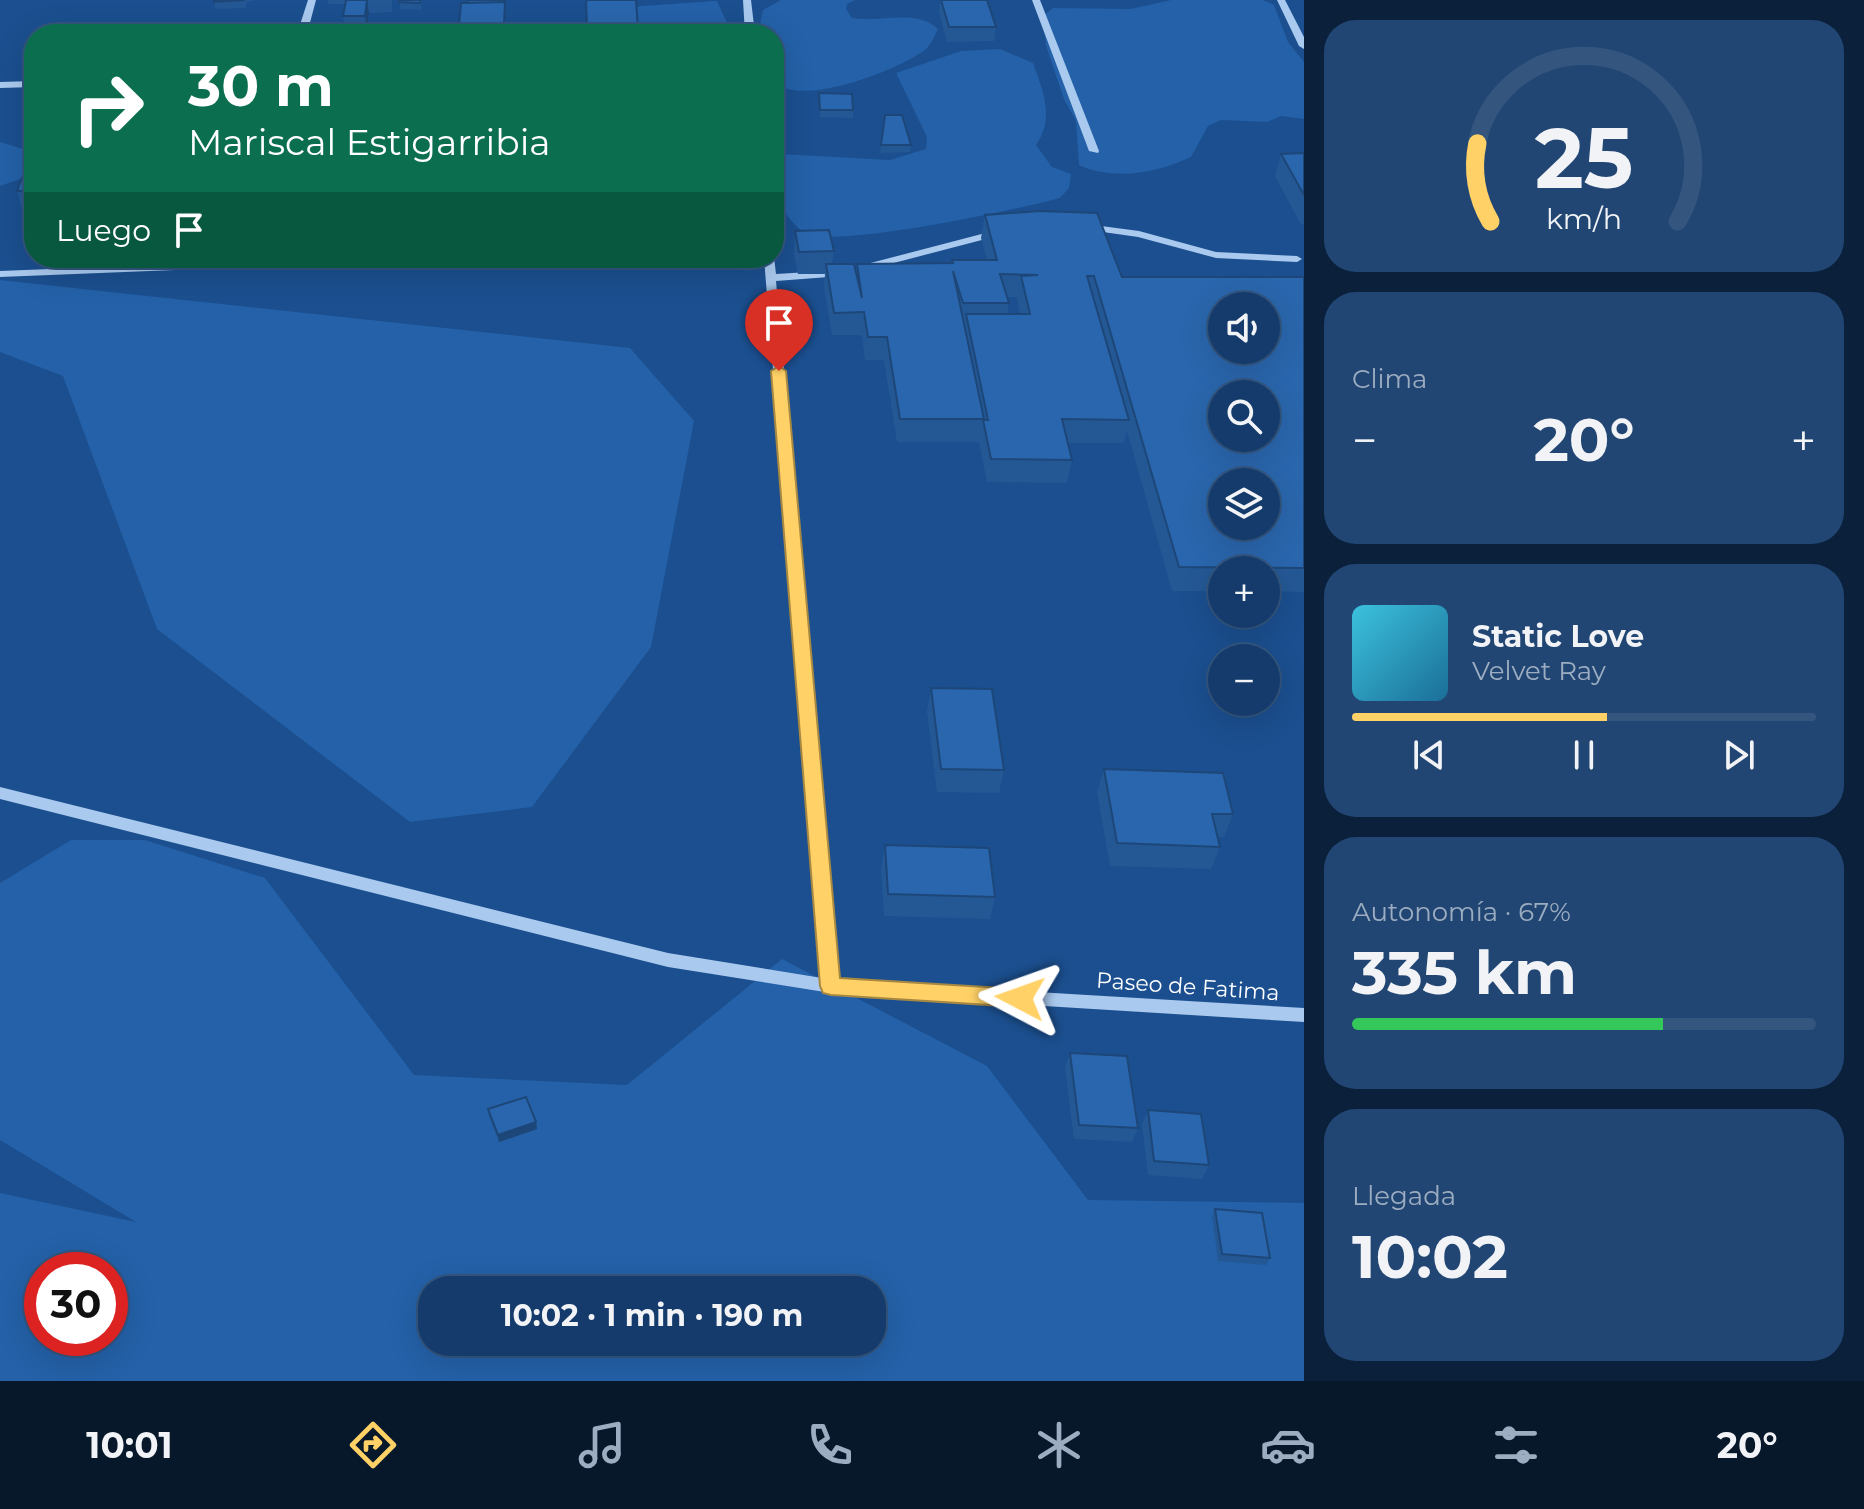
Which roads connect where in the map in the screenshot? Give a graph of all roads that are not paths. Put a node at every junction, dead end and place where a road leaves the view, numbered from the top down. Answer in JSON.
{"nodes":[{"id":1,"x":312,"y":0,"type":"edge"},
{"id":2,"x":747,"y":0,"type":"edge"},
{"id":3,"x":1036,"y":0,"type":"edge"},
{"id":4,"x":1281,"y":0,"type":"edge"},
{"id":5,"x":1289,"y":16,"type":"junction"},
{"id":6,"x":1304,"y":16,"type":"edge"},
{"id":7,"x":305,"y":24,"type":"edge"},
{"id":8,"x":749,"y":24,"type":"edge"},
{"id":9,"x":1304,"y":46,"type":"edge"},
{"id":10,"x":24,"y":84,"type":"edge"},
{"id":11,"x":0,"y":85,"type":"edge"},
{"id":12,"x":1094,"y":151,"type":"dead end"},
{"id":13,"x":1077,"y":227,"type":"edge"},
{"id":14,"x":1011,"y":230,"type":"edge"},
{"id":15,"x":1297,"y":259,"type":"dead end"},
{"id":16,"x":110,"y":268,"type":"edge"},
{"id":17,"x":770,"y":268,"type":"edge"},
{"id":18,"x":0,"y":274,"type":"edge"},
{"id":19,"x":771,"y":278,"type":"junction"},
{"id":20,"x":0,"y":793,"type":"edge"},
{"id":21,"x":831,"y":986,"type":"junction"},
{"id":22,"x":1304,"y":1015,"type":"edge"}],
"edges":[{"from":1,"to":7,"type":"street"},
{"from":2,"to":8,"type":"street"},
{"from":3,"to":12,"type":"street"},
{"from":4,"to":5,"type":"street"},
{"from":5,"to":6,"type":"street"},
{"from":5,"to":9,"type":"street"},
{"from":10,"to":11,"type":"street"},
{"from":13,"to":15,"type":"street"},
{"from":14,"to":19,"type":"street"},
{"from":16,"to":18,"type":"street"},
{"from":17,"to":19,"type":"street"},
{"from":19,"to":21,"type":"street"},
{"from":20,"to":21,"type":"street","name":"Paseo de Fatima"},
{"from":21,"to":22,"type":"street","name":"Paseo de Fatima"}]}
